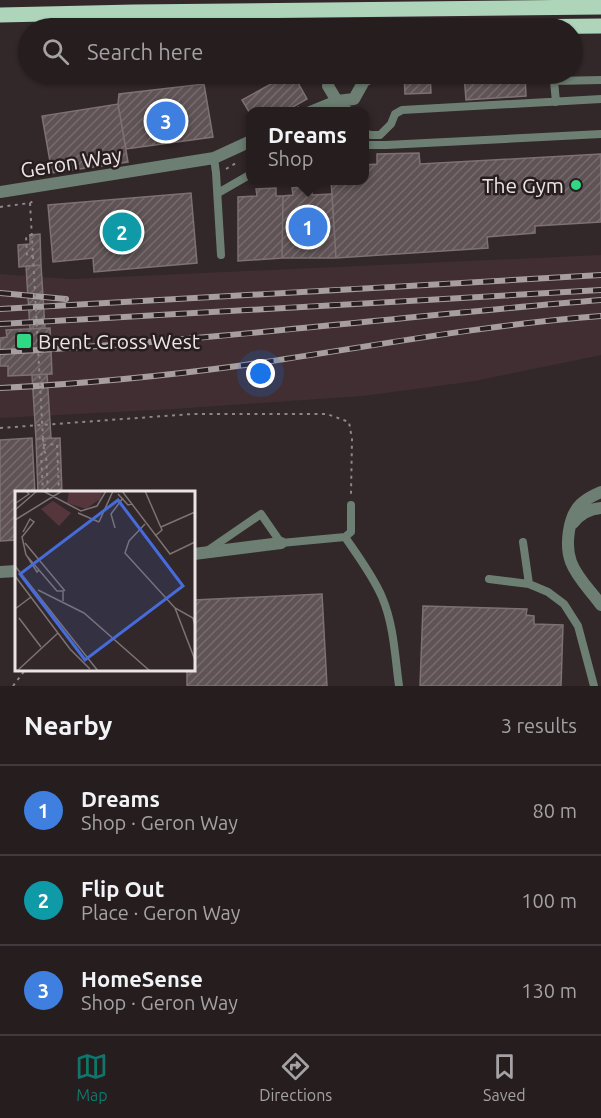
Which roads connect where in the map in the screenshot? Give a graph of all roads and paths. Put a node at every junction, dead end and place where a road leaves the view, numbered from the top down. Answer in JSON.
{"nodes":[{"id":1,"x":601,"y":7,"type":"edge"},
{"id":2,"x":0,"y":16,"type":"edge"},
{"id":3,"x":25,"y":18,"type":"edge"},
{"id":4,"x":583,"y":26,"type":"edge"},
{"id":5,"x":601,"y":26,"type":"edge"},
{"id":6,"x":583,"y":80,"type":"edge"},
{"id":7,"x":601,"y":80,"type":"edge"},
{"id":8,"x":328,"y":84,"type":"edge"},
{"id":9,"x":362,"y":84,"type":"edge"},
{"id":10,"x":554,"y":84,"type":"edge"},
{"id":11,"x":601,"y":99,"type":"edge"},
{"id":12,"x":556,"y":102,"type":"junction"},
{"id":13,"x":338,"y":106,"type":"edge"},
{"id":14,"x":369,"y":134,"type":"edge"},
{"id":15,"x":601,"y":134,"type":"edge"},
{"id":16,"x":246,"y":143,"type":"edge"},
{"id":17,"x":369,"y":145,"type":"edge"},
{"id":18,"x":214,"y":158,"type":"junction"},
{"id":19,"x":246,"y":177,"type":"edge"},
{"id":20,"x":0,"y":192,"type":"edge"},
{"id":21,"x":218,"y":193,"type":"junction"},
{"id":22,"x":0,"y":207,"type":"edge"},
{"id":23,"x":32,"y":235,"type":"junction"},
{"id":24,"x":221,"y":255,"type":"dead end"},
{"id":25,"x":33,"y":256,"type":"junction"},
{"id":26,"x":38,"y":351,"type":"junction"},
{"id":27,"x":0,"y":353,"type":"edge"},
{"id":28,"x":0,"y":428,"type":"edge"},
{"id":29,"x":44,"y":445,"type":"junction"},
{"id":30,"x":44,"y":451,"type":"junction"},
{"id":31,"x":43,"y":491,"type":"edge"},
{"id":32,"x":48,"y":491,"type":"edge"},
{"id":33,"x":59,"y":491,"type":"edge"},
{"id":34,"x":601,"y":492,"type":"edge"},
{"id":35,"x":351,"y":505,"type":"joint"},
{"id":36,"x":601,"y":508,"type":"edge"},
{"id":37,"x":569,"y":530,"type":"junction"},
{"id":38,"x":345,"y":537,"type":"junction"},
{"id":39,"x":523,"y":542,"type":"dead end"},
{"id":40,"x":281,"y":543,"type":"junction"},
{"id":41,"x":199,"y":553,"type":"edge"},
{"id":42,"x":15,"y":571,"type":"edge"},
{"id":43,"x":0,"y":572,"type":"edge"},
{"id":44,"x":489,"y":579,"type":"dead end"},
{"id":45,"x":530,"y":584,"type":"junction"},
{"id":46,"x":601,"y":605,"type":"edge"},
{"id":47,"x":24,"y":671,"type":"edge"},
{"id":48,"x":14,"y":686,"type":"edge"},
{"id":49,"x":399,"y":686,"type":"edge"},
{"id":50,"x":594,"y":686,"type":"edge"}],
"edges":[{"from":1,"to":2,"type":"main road"},
{"from":2,"to":3,"type":"main road"},
{"from":4,"to":5,"type":"main road"},
{"from":6,"to":7,"type":"lane"},
{"from":8,"to":13,"type":"street"},
{"from":9,"to":13,"type":"street"},
{"from":10,"to":12,"type":"lane"},
{"from":11,"to":12,"type":"lane"},
{"from":12,"to":14,"type":"lane"},
{"from":15,"to":17,"type":"lane"},
{"from":16,"to":18,"type":"street","name":"Geron Way"},
{"from":18,"to":20,"type":"street","name":"Geron Way"},
{"from":18,"to":21,"type":"lane"},
{"from":19,"to":21,"type":"lane"},
{"from":21,"to":24,"type":"lane"},
{"from":22,"to":23,"type":"path"},
{"from":23,"to":25,"type":"path"},
{"from":23,"to":25,"type":"path"},
{"from":25,"to":26,"type":"path","bridge":true},
{"from":26,"to":27,"type":"path"},
{"from":26,"to":29,"type":"path","bridge":true},
{"from":28,"to":35,"type":"path"},
{"from":29,"to":30,"type":"path"},
{"from":29,"to":33,"type":"path"},
{"from":30,"to":31,"type":"path"},
{"from":30,"to":32,"type":"path"},
{"from":34,"to":37,"type":"street"},
{"from":35,"to":38,"type":"lane"},
{"from":36,"to":37,"type":"street"},
{"from":37,"to":46,"type":"street"},
{"from":38,"to":40,"type":"lane"},
{"from":38,"to":49,"type":"lane"},
{"from":39,"to":45,"type":"lane"},
{"from":40,"to":41,"type":"street"},
{"from":40,"to":41,"type":"lane"},
{"from":42,"to":43,"type":"street"},
{"from":44,"to":45,"type":"lane"},
{"from":45,"to":50,"type":"lane"},
{"from":47,"to":48,"type":"path"}]}
